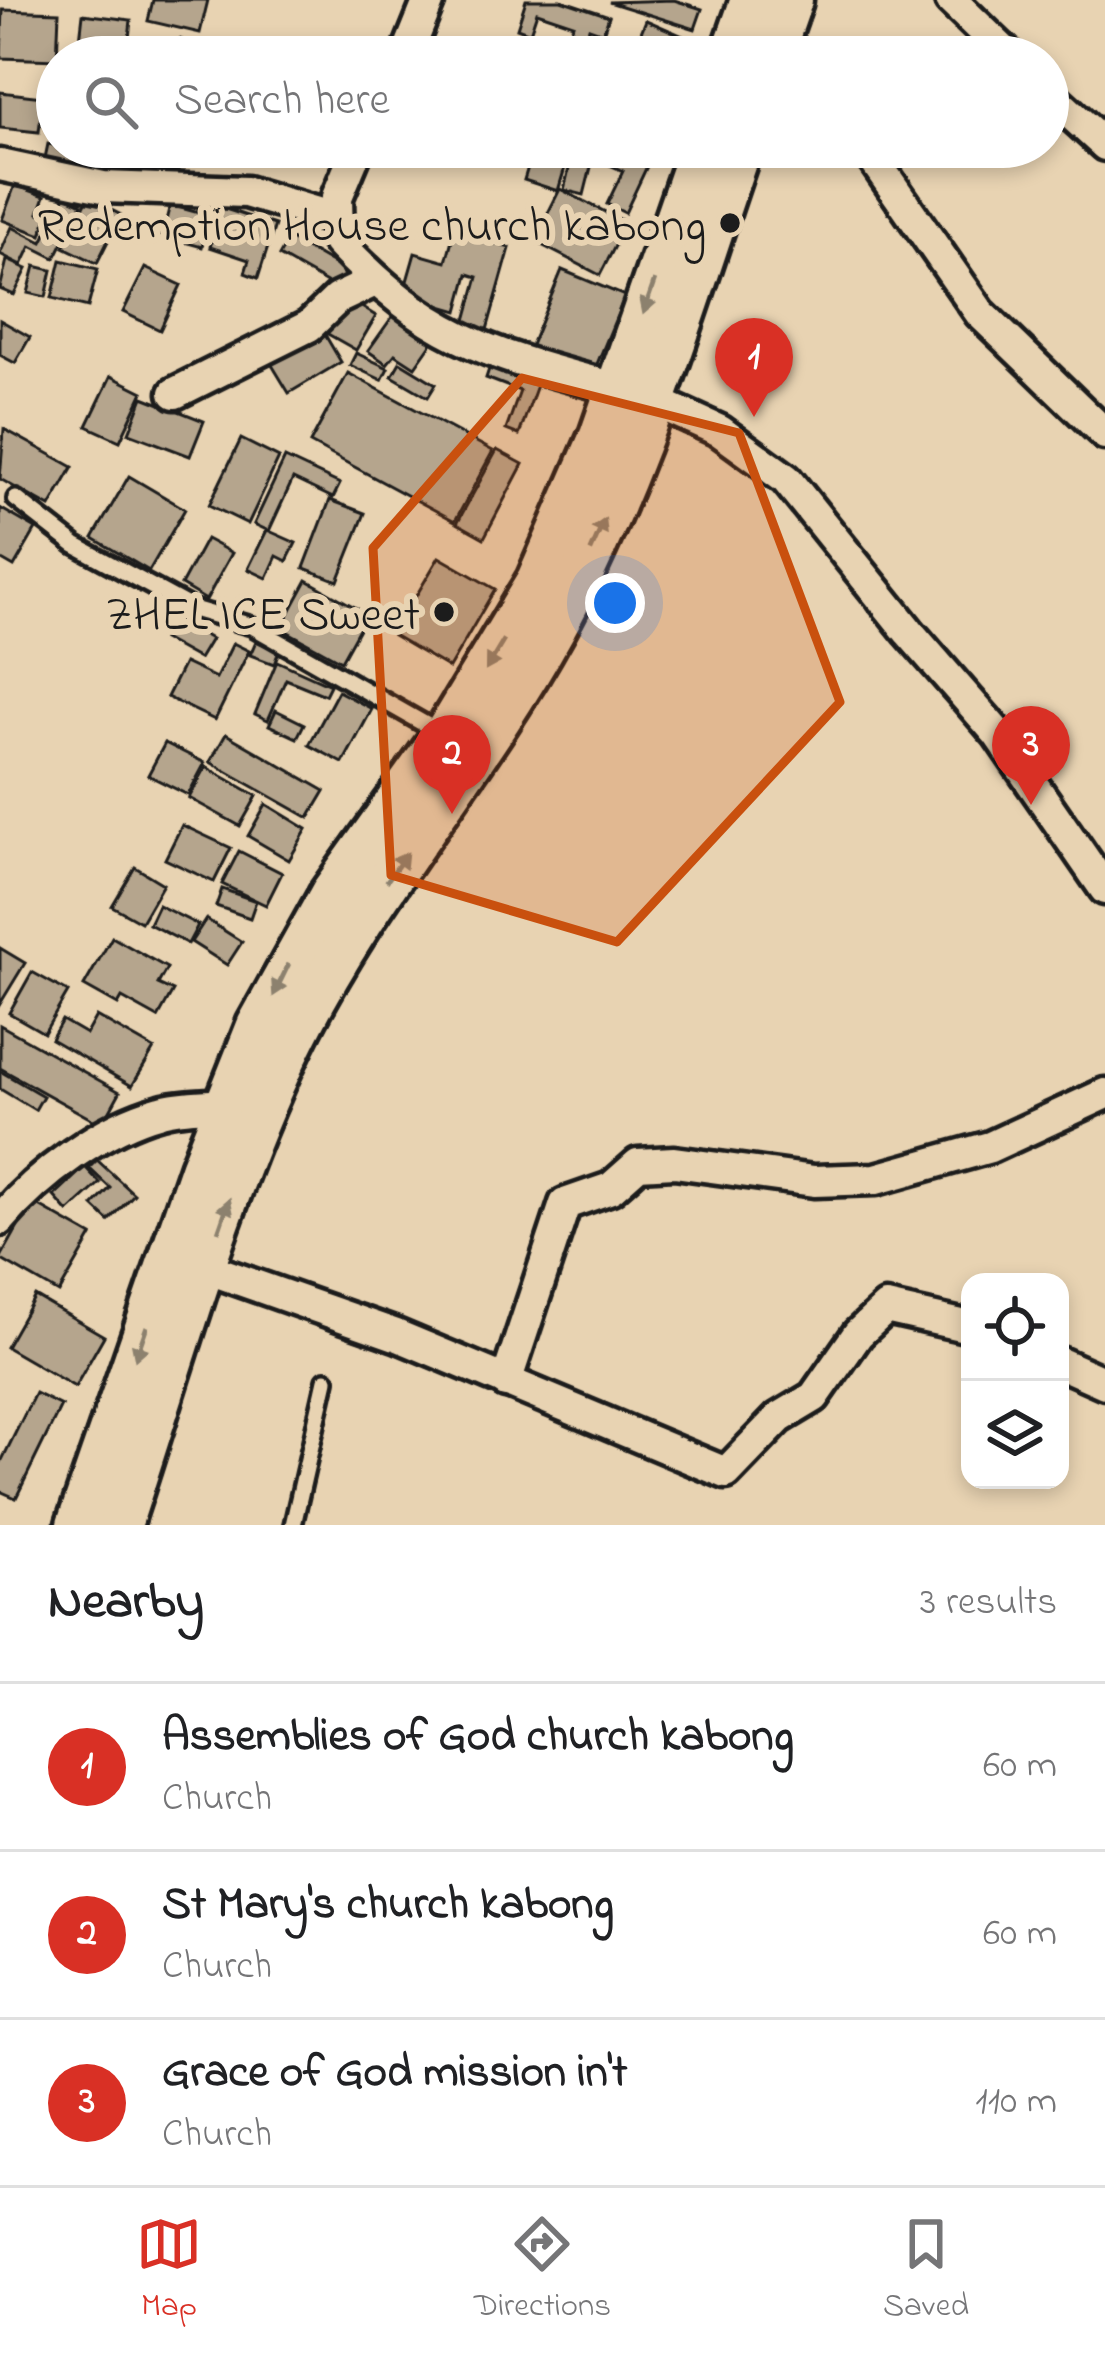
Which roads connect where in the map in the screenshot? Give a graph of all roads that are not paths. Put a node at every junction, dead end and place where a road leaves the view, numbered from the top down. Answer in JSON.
{"nodes":[{"id":1,"x":429,"y":0,"type":"edge"},
{"id":2,"x":752,"y":0,"type":"edge"},
{"id":3,"x":791,"y":0,"type":"edge"},
{"id":4,"x":951,"y":0,"type":"edge"},
{"id":5,"x":414,"y":36,"type":"edge"},
{"id":6,"x":739,"y":36,"type":"edge"},
{"id":7,"x":779,"y":36,"type":"edge"},
{"id":8,"x":988,"y":36,"type":"edge"},
{"id":9,"x":1069,"y":112,"type":"edge"},
{"id":10,"x":1105,"y":145,"type":"edge"},
{"id":11,"x":0,"y":165,"type":"edge"},
{"id":12,"x":349,"y":168,"type":"edge"},
{"id":13,"x":695,"y":168,"type":"edge"},
{"id":14,"x":731,"y":168,"type":"edge"},
{"id":15,"x":880,"y":168,"type":"edge"},
{"id":16,"x":337,"y":219,"type":"junction"},
{"id":17,"x":375,"y":281,"type":"junction"},
{"id":18,"x":175,"y":393,"type":"dead end"},
{"id":19,"x":635,"y":394,"type":"junction"},
{"id":20,"x":1105,"y":434,"type":"edge"},
{"id":21,"x":16,"y":499,"type":"dead end"},
{"id":22,"x":445,"y":735,"type":"junction"},
{"id":23,"x":1105,"y":889,"type":"edge"},
{"id":24,"x":1105,"y":1094,"type":"edge"},
{"id":25,"x":226,"y":1105,"type":"junction"},
{"id":26,"x":0,"y":1220,"type":"edge"},
{"id":27,"x":206,"y":1268,"type":"junction"},
{"id":28,"x":961,"y":1325,"type":"edge"},
{"id":29,"x":1069,"y":1367,"type":"edge"},
{"id":30,"x":326,"y":1380,"type":"dead end"},
{"id":31,"x":506,"y":1382,"type":"junction"},
{"id":32,"x":1105,"y":1383,"type":"edge"},
{"id":33,"x":78,"y":1525,"type":"edge"},
{"id":34,"x":120,"y":1525,"type":"edge"},
{"id":35,"x":292,"y":1525,"type":"edge"}],
"edges":[{"from":1,"to":5,"type":"street"},
{"from":2,"to":6,"type":"street"},
{"from":3,"to":7,"type":"street"},
{"from":4,"to":8,"type":"street"},
{"from":9,"to":10,"type":"street"},
{"from":11,"to":16,"type":"street"},
{"from":12,"to":16,"type":"street"},
{"from":13,"to":19,"type":"street","one_way":true},
{"from":14,"to":19,"type":"street"},
{"from":15,"to":20,"type":"street"},
{"from":16,"to":17,"type":"street"},
{"from":17,"to":18,"type":"street"},
{"from":17,"to":19,"type":"street"},
{"from":19,"to":22,"type":"street","one_way":true},
{"from":19,"to":23,"type":"street"},
{"from":27,"to":19,"type":"street","one_way":true},
{"from":21,"to":22,"type":"lane"},
{"from":22,"to":25,"type":"street","one_way":true},
{"from":24,"to":31,"type":"street"},
{"from":25,"to":26,"type":"street"},
{"from":25,"to":33,"type":"street","one_way":true},
{"from":27,"to":31,"type":"street"},
{"from":27,"to":34,"type":"street"},
{"from":28,"to":31,"type":"street"},
{"from":29,"to":32,"type":"street"},
{"from":30,"to":35,"type":"lane"}]}
